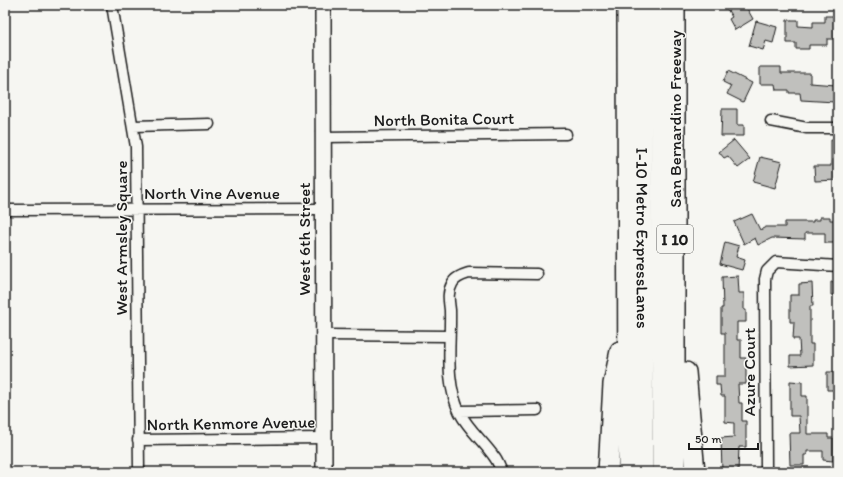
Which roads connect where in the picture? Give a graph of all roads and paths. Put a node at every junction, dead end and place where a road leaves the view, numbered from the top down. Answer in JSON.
{"nodes":[{"id":1,"x":112,"y":5,"type":"edge"},
{"id":2,"x":323,"y":5,"type":"edge"},
{"id":3,"x":627,"y":5,"type":"edge"},
{"id":4,"x":642,"y":5,"type":"edge"},
{"id":5,"x":660,"y":5,"type":"edge"},
{"id":6,"x":675,"y":5,"type":"edge"},
{"id":7,"x":771,"y":121,"type":"dead end"},
{"id":8,"x":209,"y":124,"type":"dead end"},
{"id":9,"x":133,"y":126,"type":"junction"},
{"id":10,"x":838,"y":128,"type":"edge"},
{"id":11,"x":566,"y":134,"type":"dead end"},
{"id":12,"x":323,"y":137,"type":"junction"},
{"id":13,"x":137,"y":209,"type":"junction"},
{"id":14,"x":323,"y":209,"type":"junction"},
{"id":15,"x":5,"y":210,"type":"edge"},
{"id":16,"x":838,"y":266,"type":"edge"},
{"id":17,"x":537,"y":274,"type":"dead end"},
{"id":18,"x":675,"y":277,"type":"junction"},
{"id":19,"x":628,"y":315,"type":"junction"},
{"id":20,"x":324,"y":335,"type":"junction"},
{"id":21,"x":449,"y":336,"type":"junction"},
{"id":22,"x":537,"y":410,"type":"dead end"},
{"id":23,"x":459,"y":411,"type":"junction"},
{"id":24,"x":324,"y":438,"type":"junction"},
{"id":25,"x":138,"y":440,"type":"junction"},
{"id":26,"x":138,"y":472,"type":"edge"},
{"id":27,"x":324,"y":472,"type":"edge"},
{"id":28,"x":502,"y":472,"type":"edge"},
{"id":29,"x":608,"y":472,"type":"edge"},
{"id":30,"x":628,"y":472,"type":"edge"},
{"id":31,"x":643,"y":472,"type":"edge"},
{"id":32,"x":662,"y":472,"type":"edge"},
{"id":33,"x":675,"y":472,"type":"edge"},
{"id":34,"x":695,"y":472,"type":"edge"},
{"id":35,"x":766,"y":472,"type":"edge"}],
"edges":[{"from":1,"to":9,"type":"street","name":"West Armsley Square"},
{"from":2,"to":12,"type":"street","name":"West 6th Street"},
{"from":3,"to":19,"type":"highway"},
{"from":4,"to":31,"type":"highway","name":"I-10 Metro ExpressLanes"},
{"from":5,"to":32,"type":"highway","name":"I-10 Metro ExpressLanes"},
{"from":6,"to":18,"type":"highway","name":"San Bernardino Freeway","number":"I 10"},
{"from":7,"to":10,"type":"street"},
{"from":8,"to":9,"type":"street"},
{"from":9,"to":13,"type":"street","name":"West Armsley Square"},
{"from":11,"to":12,"type":"street","name":"North Bonita Court"},
{"from":12,"to":14,"type":"street","name":"West 6th Street"},
{"from":13,"to":14,"type":"street","name":"North Vine Avenue"},
{"from":13,"to":15,"type":"street","name":"North Vine Avenue"},
{"from":13,"to":25,"type":"street","name":"West Armsley Square"},
{"from":14,"to":20,"type":"street","name":"West 6th Street"},
{"from":16,"to":35,"type":"street","name":"Azure Court"},
{"from":17,"to":21,"type":"street"},
{"from":18,"to":33,"type":"highway","name":"San Bernardino Freeway","number":"I 10"},
{"from":18,"to":34,"type":"highway"},
{"from":19,"to":29,"type":"highway"},
{"from":19,"to":30,"type":"highway"},
{"from":20,"to":21,"type":"street"},
{"from":20,"to":24,"type":"street","name":"West 6th Street"},
{"from":21,"to":23,"type":"street"},
{"from":22,"to":23,"type":"street"},
{"from":23,"to":28,"type":"street"},
{"from":24,"to":25,"type":"street","name":"North Kenmore Avenue"},
{"from":24,"to":27,"type":"street","name":"West 6th Street"},
{"from":25,"to":26,"type":"street","name":"West Armsley Square"}]}
